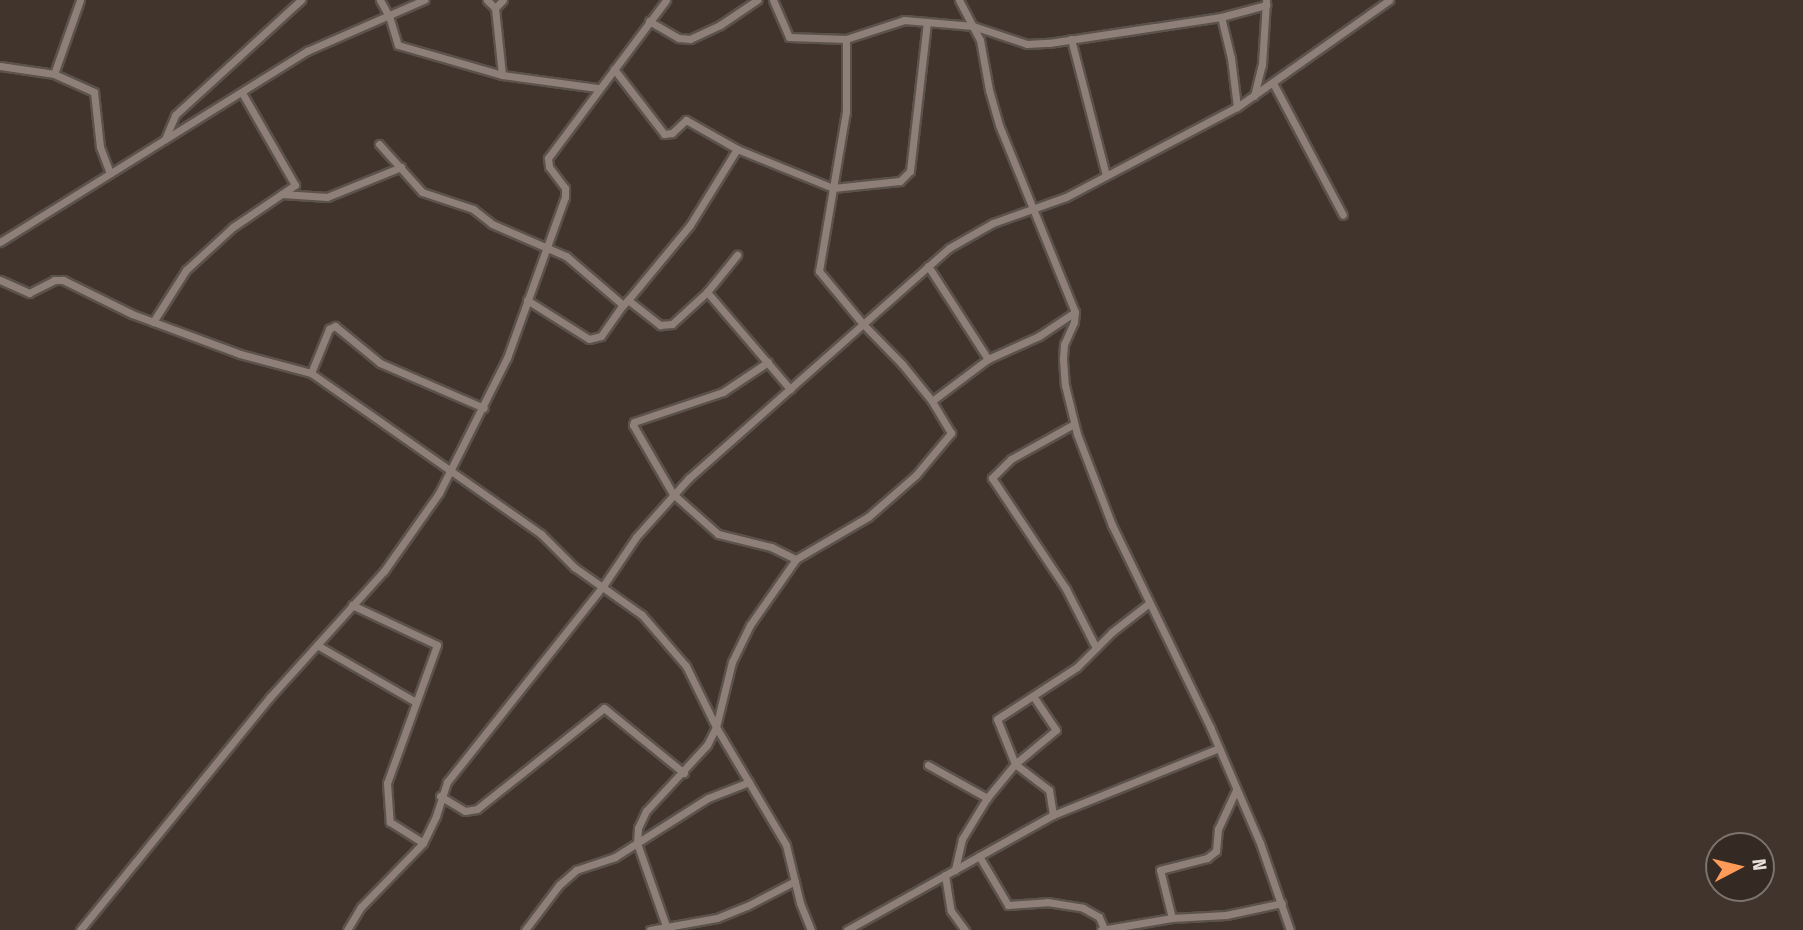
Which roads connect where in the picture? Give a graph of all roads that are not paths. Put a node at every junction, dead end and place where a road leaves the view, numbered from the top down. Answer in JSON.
{"nodes":[{"id":1,"x":80,"y":0,"type":"edge"},
{"id":2,"x":301,"y":0,"type":"edge"},
{"id":3,"x":380,"y":0,"type":"edge"},
{"id":4,"x":424,"y":0,"type":"edge"},
{"id":5,"x":487,"y":0,"type":"edge"},
{"id":6,"x":503,"y":0,"type":"edge"},
{"id":7,"x":666,"y":0,"type":"edge"},
{"id":8,"x":758,"y":0,"type":"edge"},
{"id":9,"x":773,"y":0,"type":"edge"},
{"id":10,"x":959,"y":0,"type":"edge"},
{"id":11,"x":1389,"y":0,"type":"edge"},
{"id":12,"x":1266,"y":2,"type":"edge"},
{"id":13,"x":495,"y":8,"type":"junction"},
{"id":14,"x":389,"y":16,"type":"junction"},
{"id":15,"x":1221,"y":17,"type":"junction"},
{"id":16,"x":649,"y":21,"type":"junction"},
{"id":17,"x":927,"y":22,"type":"junction"},
{"id":18,"x":972,"y":26,"type":"junction"},
{"id":19,"x":846,"y":39,"type":"junction"},
{"id":20,"x":1071,"y":39,"type":"junction"},
{"id":21,"x":0,"y":66,"type":"edge"},
{"id":22,"x":614,"y":69,"type":"junction"},
{"id":23,"x":54,"y":74,"type":"junction"},
{"id":24,"x":502,"y":75,"type":"junction"},
{"id":25,"x":1273,"y":83,"type":"junction"},
{"id":26,"x":597,"y":88,"type":"junction"},
{"id":27,"x":242,"y":93,"type":"junction"},
{"id":28,"x":1254,"y":98,"type":"junction"},
{"id":29,"x":1237,"y":107,"type":"junction"},
{"id":30,"x":165,"y":139,"type":"junction"},
{"id":31,"x":379,"y":144,"type":"dead end"},
{"id":32,"x":737,"y":149,"type":"junction"},
{"id":33,"x":401,"y":167,"type":"junction"},
{"id":34,"x":110,"y":173,"type":"junction"},
{"id":35,"x":1106,"y":175,"type":"junction"},
{"id":36,"x":833,"y":188,"type":"junction"},
{"id":37,"x":282,"y":194,"type":"junction"},
{"id":38,"x":1032,"y":211,"type":"junction"},
{"id":39,"x":1343,"y":215,"type":"dead end"},
{"id":40,"x":0,"y":242,"type":"edge"},
{"id":41,"x":547,"y":248,"type":"junction"},
{"id":42,"x":737,"y":255,"type":"dead end"},
{"id":43,"x":928,"y":266,"type":"junction"},
{"id":44,"x":0,"y":280,"type":"edge"},
{"id":45,"x":707,"y":292,"type":"junction"},
{"id":46,"x":527,"y":300,"type":"junction"},
{"id":47,"x":626,"y":302,"type":"junction"},
{"id":48,"x":1075,"y":312,"type":"junction"},
{"id":49,"x":153,"y":321,"type":"junction"},
{"id":50,"x":863,"y":324,"type":"junction"},
{"id":51,"x":988,"y":359,"type":"junction"},
{"id":52,"x":768,"y":362,"type":"junction"},
{"id":53,"x":311,"y":373,"type":"junction"},
{"id":54,"x":790,"y":389,"type":"junction"},
{"id":55,"x":932,"y":401,"type":"junction"},
{"id":56,"x":484,"y":408,"type":"junction"},
{"id":57,"x":1074,"y":424,"type":"junction"},
{"id":58,"x":451,"y":474,"type":"junction"},
{"id":59,"x":673,"y":494,"type":"junction"},
{"id":60,"x":796,"y":559,"type":"junction"},
{"id":61,"x":603,"y":586,"type":"junction"},
{"id":62,"x":1148,"y":604,"type":"junction"},
{"id":63,"x":352,"y":605,"type":"junction"},
{"id":64,"x":317,"y":645,"type":"junction"},
{"id":65,"x":1096,"y":648,"type":"junction"},
{"id":66,"x":1033,"y":696,"type":"junction"},
{"id":67,"x":414,"y":701,"type":"junction"},
{"id":68,"x":716,"y":727,"type":"junction"},
{"id":69,"x":1219,"y":748,"type":"junction"},
{"id":70,"x":1015,"y":764,"type":"junction"},
{"id":71,"x":928,"y":765,"type":"dead end"},
{"id":72,"x":684,"y":773,"type":"junction"},
{"id":73,"x":749,"y":782,"type":"junction"},
{"id":74,"x":1236,"y":790,"type":"junction"},
{"id":75,"x":440,"y":796,"type":"junction"},
{"id":76,"x":987,"y":798,"type":"junction"},
{"id":77,"x":1053,"y":815,"type":"junction"},
{"id":78,"x":423,"y":843,"type":"junction"},
{"id":79,"x":637,"y":843,"type":"junction"},
{"id":80,"x":979,"y":856,"type":"junction"},
{"id":81,"x":955,"y":870,"type":"junction"},
{"id":82,"x":945,"y":875,"type":"junction"},
{"id":83,"x":795,"y":881,"type":"junction"},
{"id":84,"x":1282,"y":903,"type":"junction"},
{"id":85,"x":1172,"y":918,"type":"junction"},
{"id":86,"x":666,"y":926,"type":"junction"},
{"id":87,"x":80,"y":930,"type":"edge"},
{"id":88,"x":347,"y":930,"type":"edge"},
{"id":89,"x":525,"y":930,"type":"edge"},
{"id":90,"x":650,"y":930,"type":"edge"},
{"id":91,"x":811,"y":930,"type":"edge"},
{"id":92,"x":847,"y":930,"type":"edge"},
{"id":93,"x":965,"y":930,"type":"edge"},
{"id":94,"x":1102,"y":930,"type":"edge"},
{"id":95,"x":1290,"y":930,"type":"edge"}],
"edges":[{"from":1,"to":23,"type":"street"},
{"from":2,"to":30,"type":"street"},
{"from":3,"to":14,"type":"street"},
{"from":4,"to":14,"type":"street"},
{"from":5,"to":13,"type":"street"},
{"from":6,"to":13,"type":"street"},
{"from":7,"to":16,"type":"street"},
{"from":8,"to":16,"type":"street"},
{"from":9,"to":19,"type":"street"},
{"from":10,"to":18,"type":"street"},
{"from":11,"to":25,"type":"street"},
{"from":12,"to":15,"type":"street"},
{"from":12,"to":28,"type":"street"},
{"from":13,"to":24,"type":"street"},
{"from":14,"to":24,"type":"street"},
{"from":14,"to":27,"type":"street"},
{"from":15,"to":20,"type":"street"},
{"from":15,"to":29,"type":"street"},
{"from":16,"to":22,"type":"street"},
{"from":17,"to":18,"type":"street"},
{"from":17,"to":19,"type":"street"},
{"from":17,"to":36,"type":"street"},
{"from":18,"to":20,"type":"street"},
{"from":18,"to":38,"type":"street"},
{"from":19,"to":36,"type":"street"},
{"from":20,"to":35,"type":"street"},
{"from":21,"to":23,"type":"street"},
{"from":22,"to":26,"type":"street"},
{"from":22,"to":32,"type":"street"},
{"from":23,"to":34,"type":"street"},
{"from":24,"to":26,"type":"street"},
{"from":25,"to":28,"type":"street"},
{"from":25,"to":39,"type":"street"},
{"from":26,"to":41,"type":"street"},
{"from":27,"to":30,"type":"street"},
{"from":27,"to":37,"type":"street"},
{"from":28,"to":29,"type":"street"},
{"from":29,"to":35,"type":"street"},
{"from":30,"to":34,"type":"street"},
{"from":31,"to":33,"type":"street"},
{"from":32,"to":36,"type":"street"},
{"from":32,"to":47,"type":"street"},
{"from":33,"to":37,"type":"street"},
{"from":33,"to":41,"type":"street"},
{"from":34,"to":40,"type":"street"},
{"from":35,"to":38,"type":"street"},
{"from":36,"to":50,"type":"street"},
{"from":37,"to":49,"type":"street"},
{"from":38,"to":43,"type":"street"},
{"from":38,"to":48,"type":"street"},
{"from":41,"to":46,"type":"street"},
{"from":41,"to":47,"type":"street"},
{"from":42,"to":45,"type":"street"},
{"from":43,"to":50,"type":"street"},
{"from":43,"to":51,"type":"street"},
{"from":44,"to":49,"type":"street"},
{"from":45,"to":47,"type":"street"},
{"from":45,"to":52,"type":"street"},
{"from":46,"to":47,"type":"street"},
{"from":46,"to":56,"type":"street"},
{"from":48,"to":51,"type":"street"},
{"from":48,"to":57,"type":"street"},
{"from":49,"to":53,"type":"street"},
{"from":50,"to":54,"type":"street"},
{"from":50,"to":55,"type":"street"},
{"from":51,"to":55,"type":"street"},
{"from":52,"to":54,"type":"street"},
{"from":52,"to":59,"type":"street"},
{"from":53,"to":56,"type":"street"},
{"from":53,"to":58,"type":"street"},
{"from":54,"to":59,"type":"street"},
{"from":55,"to":60,"type":"street"},
{"from":56,"to":58,"type":"street"},
{"from":57,"to":62,"type":"street"},
{"from":57,"to":65,"type":"street"},
{"from":58,"to":61,"type":"street"},
{"from":58,"to":63,"type":"street"},
{"from":59,"to":60,"type":"street"},
{"from":59,"to":61,"type":"street"},
{"from":60,"to":68,"type":"street"},
{"from":61,"to":68,"type":"street"},
{"from":61,"to":75,"type":"street"},
{"from":62,"to":65,"type":"street"},
{"from":62,"to":69,"type":"street"},
{"from":63,"to":64,"type":"street"},
{"from":63,"to":67,"type":"street"},
{"from":64,"to":67,"type":"street"},
{"from":64,"to":87,"type":"street"},
{"from":65,"to":66,"type":"street"},
{"from":66,"to":70,"type":"street"},
{"from":66,"to":70,"type":"street"},
{"from":67,"to":78,"type":"street"},
{"from":68,"to":72,"type":"street"},
{"from":68,"to":73,"type":"street"},
{"from":69,"to":74,"type":"street"},
{"from":69,"to":77,"type":"street"},
{"from":70,"to":76,"type":"street"},
{"from":70,"to":77,"type":"street"},
{"from":71,"to":76,"type":"street"},
{"from":72,"to":75,"type":"street"},
{"from":72,"to":79,"type":"street"},
{"from":73,"to":79,"type":"street"},
{"from":73,"to":83,"type":"street"},
{"from":74,"to":84,"type":"street"},
{"from":74,"to":85,"type":"street"},
{"from":75,"to":78,"type":"street"},
{"from":76,"to":81,"type":"street"},
{"from":77,"to":80,"type":"street"},
{"from":78,"to":88,"type":"street"},
{"from":79,"to":86,"type":"street"},
{"from":79,"to":89,"type":"street"},
{"from":80,"to":81,"type":"street"},
{"from":80,"to":94,"type":"street"},
{"from":81,"to":82,"type":"street"},
{"from":82,"to":92,"type":"street"},
{"from":82,"to":93,"type":"street"},
{"from":83,"to":86,"type":"street"},
{"from":83,"to":91,"type":"street"},
{"from":84,"to":85,"type":"street"},
{"from":84,"to":95,"type":"street"},
{"from":85,"to":94,"type":"street"},
{"from":86,"to":90,"type":"street"}]}
